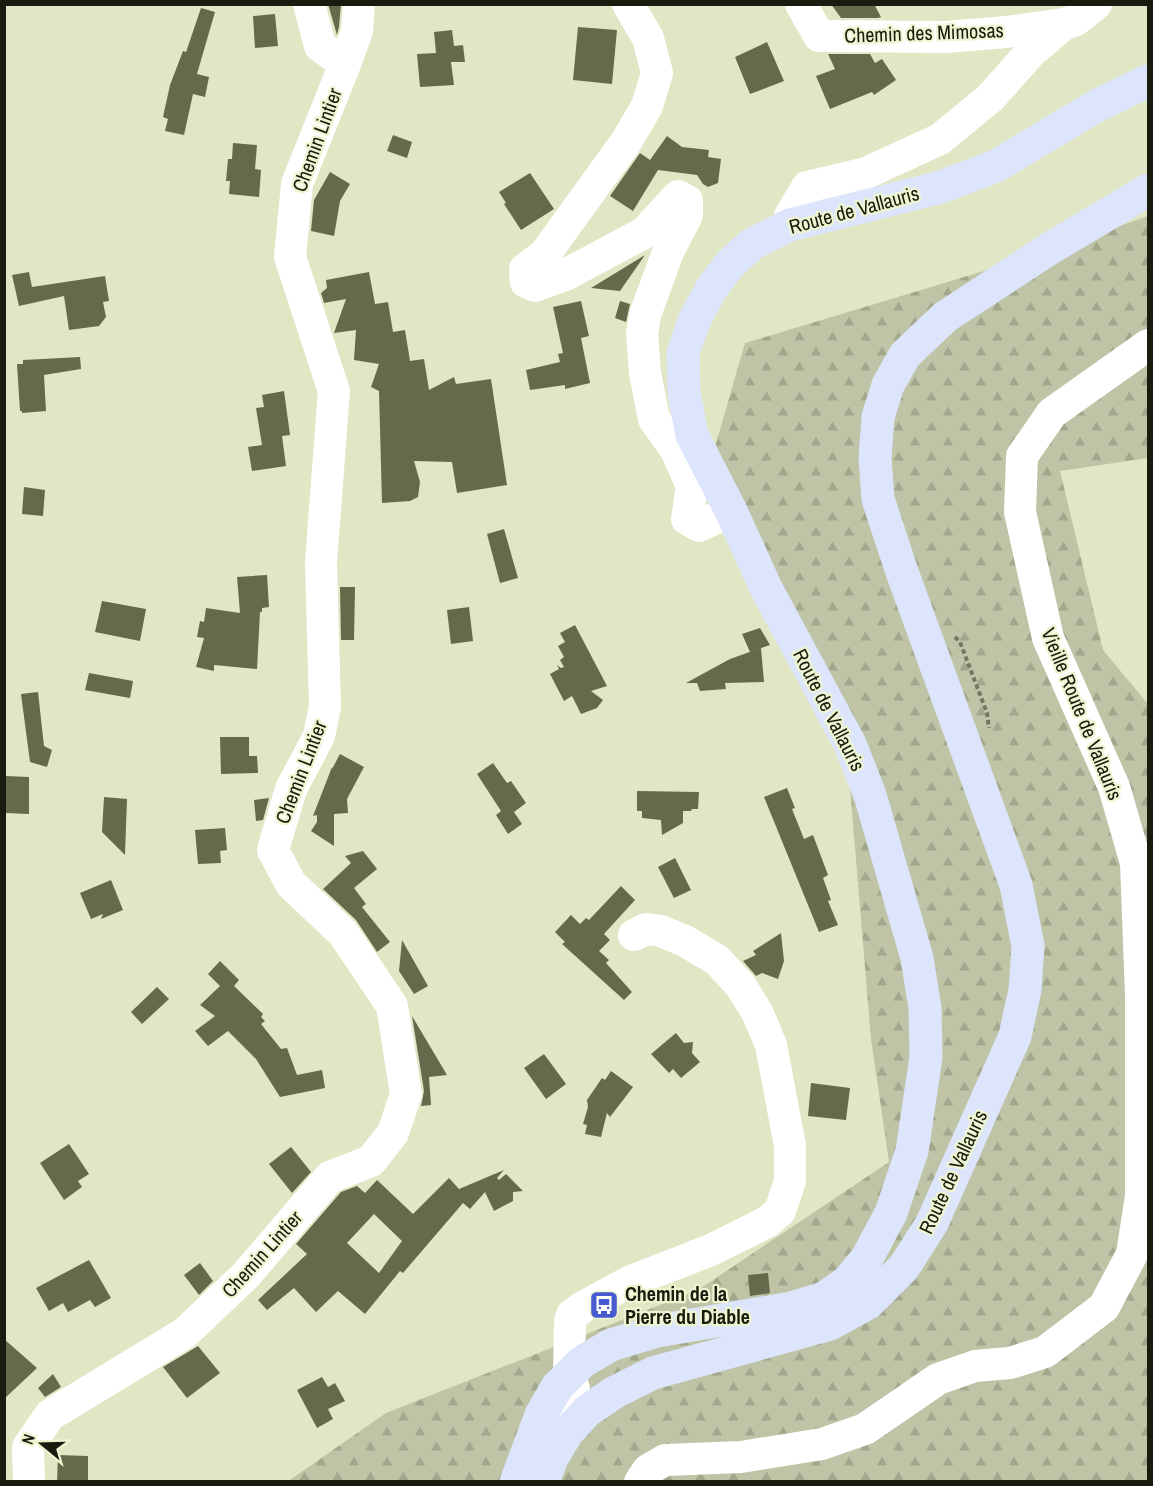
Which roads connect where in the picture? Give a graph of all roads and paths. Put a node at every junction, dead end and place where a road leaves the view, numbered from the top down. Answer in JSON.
{"nodes":[{"id":1,"x":309,"y":4,"type":"edge"},
{"id":2,"x":359,"y":4,"type":"edge"},
{"id":3,"x":628,"y":4,"type":"edge"},
{"id":4,"x":801,"y":4,"type":"edge"},
{"id":5,"x":1096,"y":4,"type":"edge"},
{"id":6,"x":1064,"y":24,"type":"junction"},
{"id":7,"x":345,"y":64,"type":"junction"},
{"id":8,"x":1149,"y":81,"type":"edge"},
{"id":9,"x":1149,"y":190,"type":"edge"},
{"id":10,"x":790,"y":225,"type":"junction"},
{"id":11,"x":1149,"y":345,"type":"edge"},
{"id":12,"x":732,"y":511,"type":"junction"},
{"id":13,"x":951,"y":633,"type":"dead end"},
{"id":14,"x":990,"y":736,"type":"dead end"},
{"id":15,"x":633,"y":935,"type":"dead end"},
{"id":16,"x":1145,"y":990,"type":"edge"},
{"id":17,"x":569,"y":1375,"type":"junction"},
{"id":18,"x":567,"y":1433,"type":"junction"},
{"id":19,"x":29,"y":1482,"type":"edge"},
{"id":20,"x":516,"y":1482,"type":"edge"},
{"id":21,"x":543,"y":1482,"type":"edge"},
{"id":22,"x":640,"y":1482,"type":"edge"}],
"edges":[{"from":1,"to":7,"type":"street"},
{"from":2,"to":7,"type":"street","name":"Chemin Lintier"},
{"from":3,"to":12,"type":"street"},
{"from":4,"to":6,"type":"street","name":"Chemin des Mimosas"},
{"from":5,"to":6,"type":"street","name":"Chemin des Mimosas"},
{"from":6,"to":10,"type":"street","name":"Chemin des Mimosas"},
{"from":7,"to":19,"type":"street","name":"Chemin Lintier"},
{"from":8,"to":10,"type":"main road","name":"Route de Vallauris"},
{"from":9,"to":18,"type":"main road","name":"Route de Vallauris"},
{"from":10,"to":12,"type":"main road","name":"Route de Vallauris"},
{"from":11,"to":16,"type":"street","name":"Vieille Route de Vallauris"},
{"from":12,"to":17,"type":"main road","name":"Route de Vallauris"},
{"from":13,"to":14,"type":"path"},
{"from":15,"to":17,"type":"street"},
{"from":16,"to":22,"type":"street","name":"Vieille Route de Vallauris"},
{"from":17,"to":18,"type":"street"},
{"from":17,"to":20,"type":"main road","name":"Route de Vallauris"},
{"from":18,"to":21,"type":"main road","name":"Route de Vallauris"}]}
